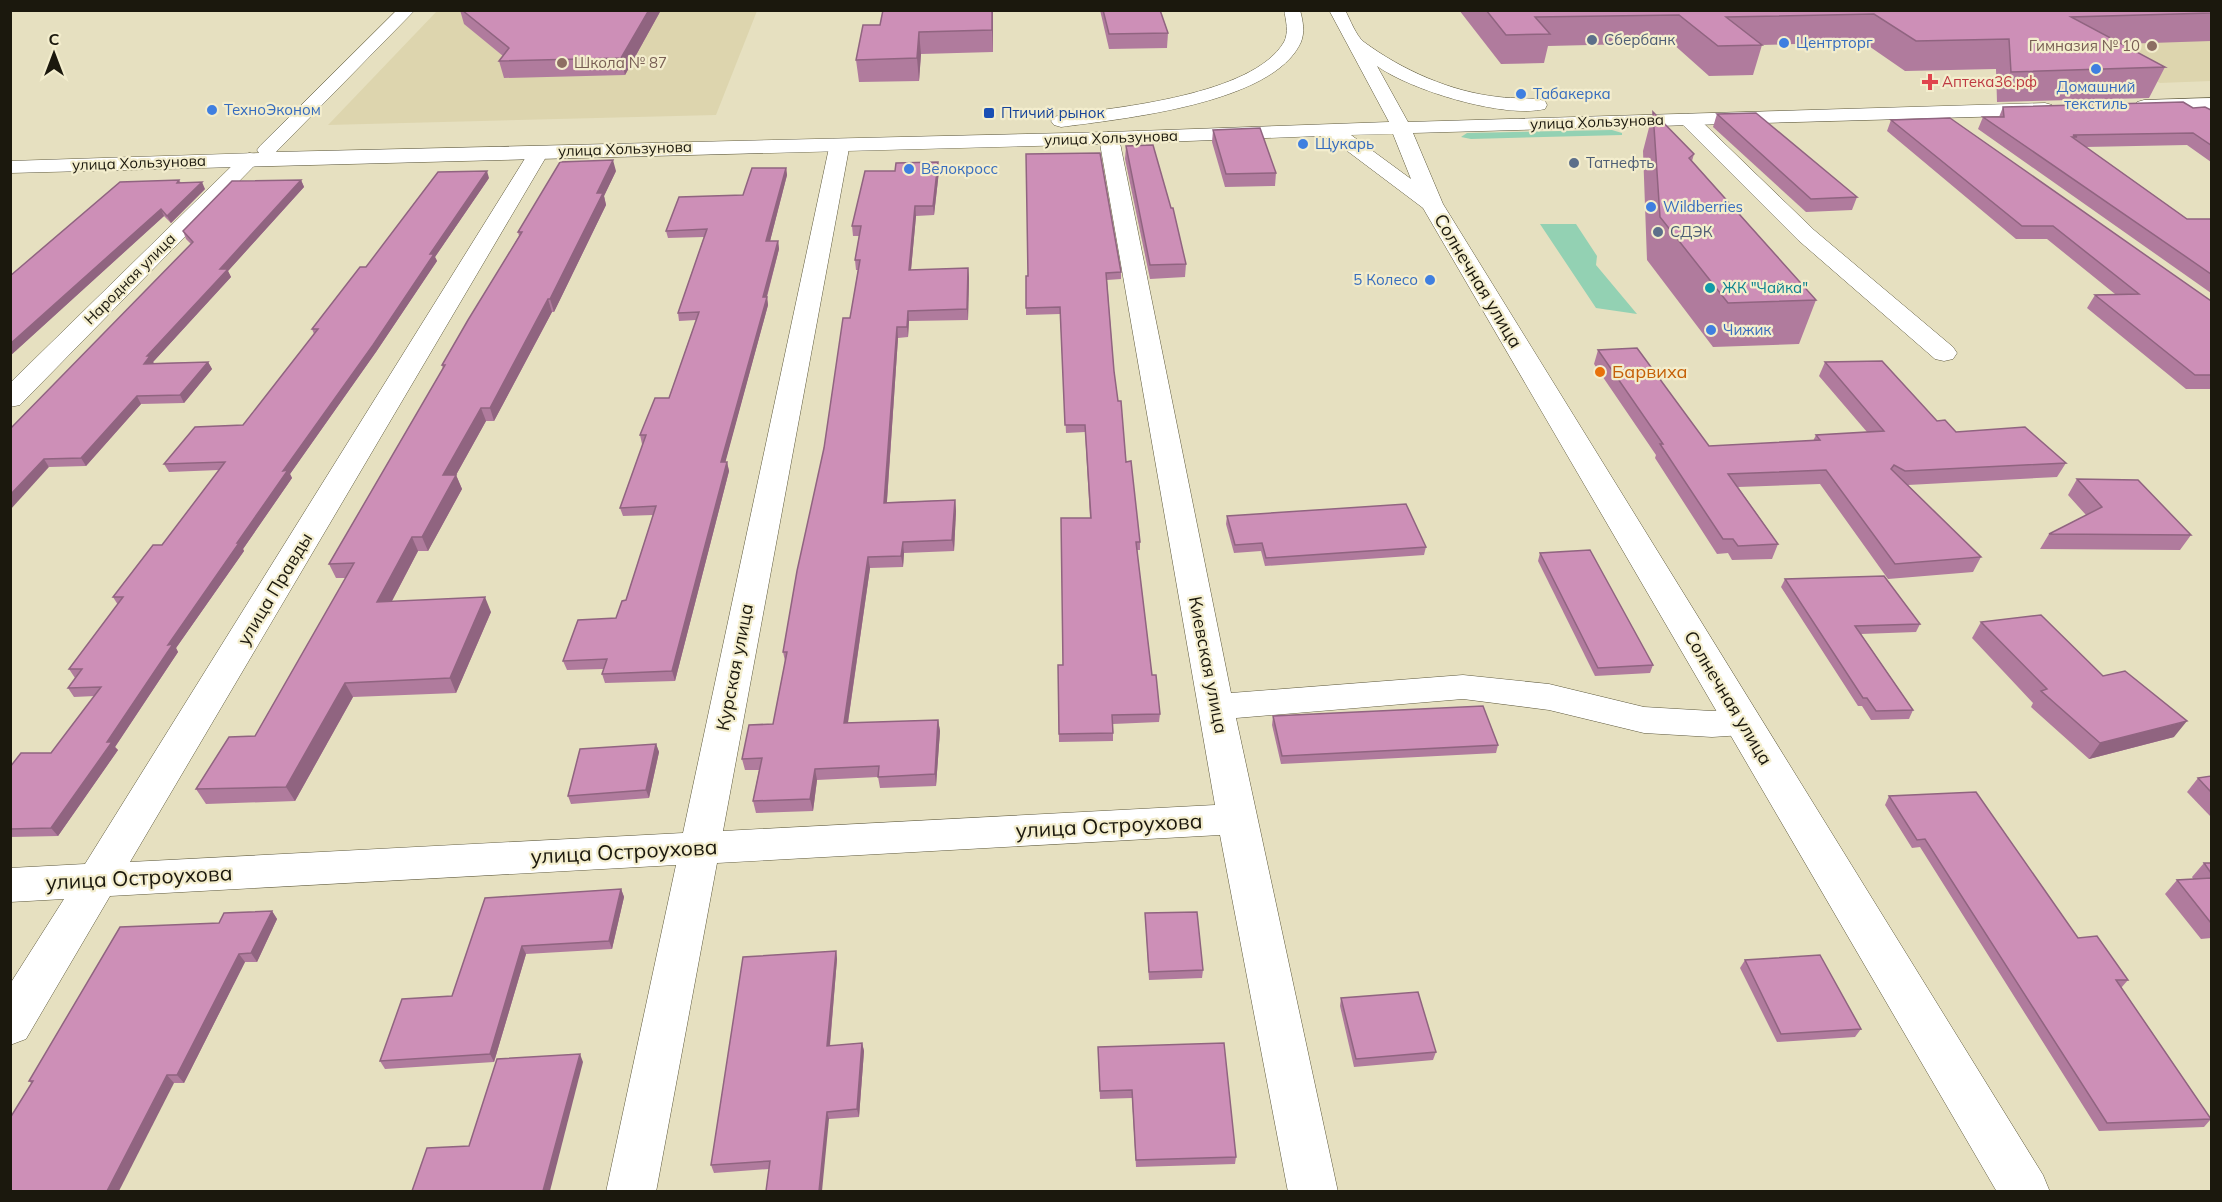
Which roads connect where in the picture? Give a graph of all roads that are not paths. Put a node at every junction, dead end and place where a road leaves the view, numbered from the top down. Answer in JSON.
{"nodes":[{"id":1,"x":407,"y":10,"type":"edge"},
{"id":2,"x":1292,"y":10,"type":"edge"},
{"id":3,"x":1337,"y":10,"type":"edge"},
{"id":4,"x":1352,"y":40,"type":"junction"},
{"id":5,"x":2211,"y":96,"type":"edge"},
{"id":6,"x":2211,"y":104,"type":"edge"},
{"id":7,"x":2191,"y":105,"type":"junction"},
{"id":8,"x":1642,"y":112,"type":"junction"},
{"id":9,"x":1937,"y":112,"type":"junction"},
{"id":10,"x":2211,"y":117,"type":"edge"},
{"id":11,"x":1689,"y":120,"type":"junction"},
{"id":12,"x":1382,"y":122,"type":"junction"},
{"id":13,"x":1314,"y":126,"type":"junction"},
{"id":14,"x":928,"y":131,"type":"junction"},
{"id":15,"x":1964,"y":132,"type":"edge"},
{"id":16,"x":1109,"y":138,"type":"junction"},
{"id":17,"x":840,"y":143,"type":"junction"},
{"id":18,"x":539,"y":152,"type":"junction"},
{"id":19,"x":258,"y":154,"type":"junction"},
{"id":20,"x":10,"y":156,"type":"edge"},
{"id":21,"x":10,"y":167,"type":"edge"},
{"id":22,"x":1432,"y":204,"type":"junction"},
{"id":23,"x":1944,"y":353,"type":"dead end"},
{"id":24,"x":10,"y":399,"type":"edge"},
{"id":25,"x":1216,"y":707,"type":"junction"},
{"id":26,"x":1743,"y":722,"type":"junction"},
{"id":27,"x":1237,"y":819,"type":"junction"},
{"id":28,"x":699,"y":848,"type":"junction"},
{"id":29,"x":98,"y":880,"type":"junction"},
{"id":30,"x":10,"y":885,"type":"edge"},
{"id":31,"x":10,"y":1025,"type":"edge"},
{"id":32,"x":631,"y":1191,"type":"edge"},
{"id":33,"x":1313,"y":1191,"type":"edge"},
{"id":34,"x":2025,"y":1191,"type":"edge"}],
"edges":[{"from":1,"to":19,"type":"main road","name":"Народная улица"},
{"from":2,"to":14,"type":"main road"},
{"from":3,"to":4,"type":"main road","name":"Солнечная улица"},
{"from":4,"to":8,"type":"main road"},
{"from":4,"to":12,"type":"main road","name":"Солнечная улица"},
{"from":5,"to":7,"type":"main road"},
{"from":6,"to":7,"type":"main road"},
{"from":7,"to":10,"type":"main road"},
{"from":8,"to":9,"type":"main road","name":"улица Хользунова"},
{"from":8,"to":12,"type":"main road","name":"улица Хользунова"},
{"from":9,"to":11,"type":"main road","name":"улица Хользунова"},
{"from":9,"to":15,"type":"main road"},
{"from":11,"to":12,"type":"main road","name":"улица Хользунова"},
{"from":11,"to":23,"type":"main road"},
{"from":12,"to":13,"type":"main road","name":"улица Хользунова"},
{"from":12,"to":22,"type":"main road","name":"Солнечная улица"},
{"from":13,"to":14,"type":"main road","name":"улица Хользунова"},
{"from":13,"to":16,"type":"main road","name":"улица Хользунова"},
{"from":13,"to":22,"type":"main road","name":"Солнечная улица"},
{"from":14,"to":19,"type":"main road","name":"улица Хользунова"},
{"from":16,"to":17,"type":"main road","name":"улица Хользунова"},
{"from":16,"to":25,"type":"main road","name":"Киевская улица"},
{"from":17,"to":18,"type":"main road","name":"улица Хользунова"},
{"from":17,"to":28,"type":"main road","name":"Курская улица"},
{"from":18,"to":19,"type":"main road","name":"улица Хользунова"},
{"from":18,"to":29,"type":"main road","name":"улица Правды"},
{"from":19,"to":20,"type":"main road","name":"улица Хользунова"},
{"from":19,"to":21,"type":"main road","name":"улица Хользунова"},
{"from":19,"to":24,"type":"main road","name":"Народная улица"},
{"from":22,"to":26,"type":"main road","name":"Солнечная улица"},
{"from":25,"to":26,"type":"main road"},
{"from":25,"to":27,"type":"main road","name":"Киевская улица"},
{"from":26,"to":34,"type":"main road","name":"Солнечная улица"},
{"from":27,"to":28,"type":"main road","name":"улица Остроухова"},
{"from":27,"to":33,"type":"main road","name":"Киевская улица"},
{"from":28,"to":29,"type":"main road","name":"улица Остроухова"},
{"from":28,"to":32,"type":"main road","name":"Курская улица"},
{"from":29,"to":30,"type":"main road","name":"улица Остроухова"},
{"from":29,"to":31,"type":"main road","name":"улица Правды"}]}
